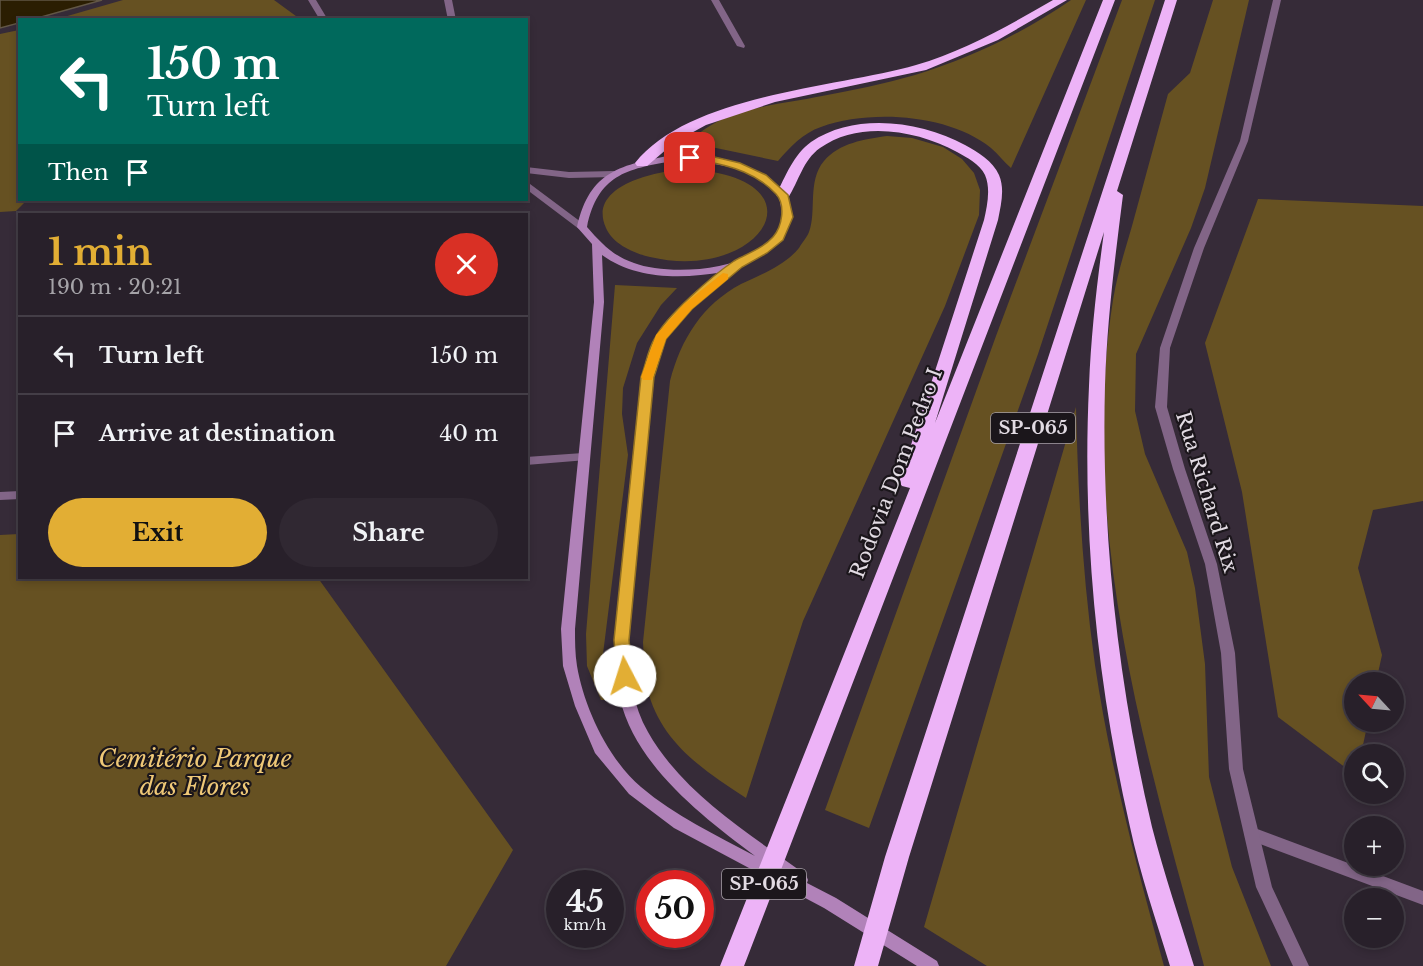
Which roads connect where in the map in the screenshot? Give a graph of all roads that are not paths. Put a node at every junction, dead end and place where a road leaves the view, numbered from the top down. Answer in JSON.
{"nodes":[{"id":1,"x":312,"y":0,"type":"edge"},
{"id":2,"x":448,"y":0,"type":"edge"},
{"id":3,"x":715,"y":0,"type":"edge"},
{"id":4,"x":1061,"y":0,"type":"edge"},
{"id":5,"x":1109,"y":0,"type":"edge"},
{"id":6,"x":1171,"y":0,"type":"edge"},
{"id":7,"x":1277,"y":0,"type":"edge"},
{"id":8,"x":323,"y":18,"type":"edge"},
{"id":9,"x":452,"y":18,"type":"edge"},
{"id":10,"x":741,"y":46,"type":"dead end"},
{"id":11,"x":1122,"y":147,"type":"junction"},
{"id":12,"x":642,"y":163,"type":"junction"},
{"id":13,"x":528,"y":170,"type":"edge"},
{"id":14,"x":614,"y":174,"type":"junction"},
{"id":15,"x":528,"y":186,"type":"edge"},
{"id":16,"x":783,"y":195,"type":"junction"},
{"id":17,"x":582,"y":228,"type":"junction"},
{"id":18,"x":596,"y":245,"type":"junction"},
{"id":19,"x":738,"y":264,"type":"junction"},
{"id":20,"x":583,"y":457,"type":"junction"},
{"id":21,"x":528,"y":461,"type":"edge"},
{"id":22,"x":18,"y":495,"type":"edge"},
{"id":23,"x":0,"y":496,"type":"edge"},
{"id":24,"x":858,"y":641,"type":"junction"},
{"id":25,"x":1251,"y":834,"type":"junction"},
{"id":26,"x":1423,"y":898,"type":"edge"},
{"id":27,"x":830,"y":903,"type":"junction"},
{"id":28,"x":732,"y":966,"type":"edge"},
{"id":29,"x":866,"y":966,"type":"edge"},
{"id":30,"x":931,"y":966,"type":"edge"},
{"id":31,"x":1182,"y":966,"type":"edge"},
{"id":32,"x":1301,"y":966,"type":"edge"}],
"edges":[{"from":1,"to":8,"type":"street"},
{"from":2,"to":9,"type":"street"},
{"from":3,"to":10,"type":"street"},
{"from":4,"to":12,"type":"highway"},
{"from":5,"to":24,"type":"highway","name":"Rodovia Dom Pedro I","number":"SP-065"},
{"from":6,"to":11,"type":"highway","number":"SP-065"},
{"from":7,"to":25,"type":"street","name":"Rua Richard Rix"},
{"from":11,"to":29,"type":"highway","number":"SP-065"},
{"from":11,"to":31,"type":"highway"},
{"from":12,"to":14,"type":"main road"},
{"from":12,"to":16,"type":"main road"},
{"from":13,"to":14,"type":"street"},
{"from":14,"to":17,"type":"main road"},
{"from":15,"to":17,"type":"street"},
{"from":16,"to":19,"type":"main road"},
{"from":16,"to":24,"type":"highway"},
{"from":17,"to":18,"type":"main road"},
{"from":18,"to":19,"type":"main road"},
{"from":18,"to":20,"type":"main road"},
{"from":19,"to":27,"type":"main road"},
{"from":20,"to":21,"type":"street"},
{"from":20,"to":27,"type":"main road"},
{"from":22,"to":23,"type":"street"},
{"from":24,"to":28,"type":"highway","name":"Rodovia Dom Pedro I","number":"SP-065"},
{"from":25,"to":26,"type":"street"},
{"from":25,"to":32,"type":"street","name":"Rua Richard Rix"},
{"from":27,"to":30,"type":"main road"}]}
